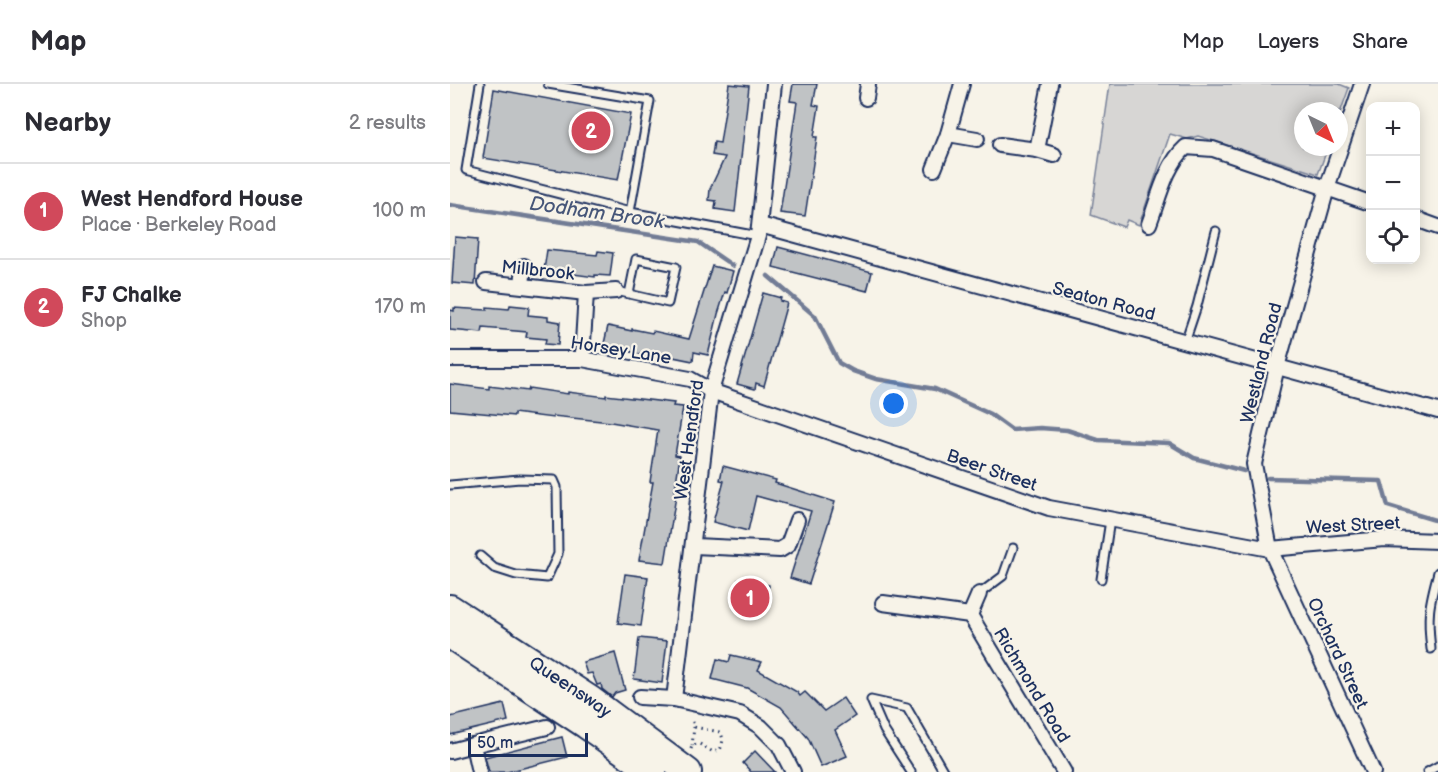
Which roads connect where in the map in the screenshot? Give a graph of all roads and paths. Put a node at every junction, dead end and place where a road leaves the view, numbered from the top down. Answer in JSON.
{"nodes":[{"id":1,"x":480,"y":84,"type":"edge"},
{"id":2,"x":548,"y":84,"type":"edge"},
{"id":3,"x":774,"y":84,"type":"edge"},
{"id":4,"x":962,"y":84,"type":"edge"},
{"id":5,"x":1050,"y":84,"type":"edge"},
{"id":6,"x":1362,"y":84,"type":"edge"},
{"id":7,"x":560,"y":85,"type":"edge"},
{"id":8,"x":948,"y":134,"type":"junction"},
{"id":9,"x":977,"y":139,"type":"dead end"},
{"id":10,"x":1000,"y":145,"type":"dead end"},
{"id":11,"x":1037,"y":150,"type":"junction"},
{"id":12,"x":1054,"y":155,"type":"dead end"},
{"id":13,"x":934,"y":169,"type":"dead end"},
{"id":14,"x":1328,"y":188,"type":"junction"},
{"id":15,"x":1366,"y":201,"type":"edge"},
{"id":16,"x":630,"y":212,"type":"junction"},
{"id":17,"x":1420,"y":220,"type":"edge"},
{"id":18,"x":1149,"y":224,"type":"dead end"},
{"id":19,"x":1438,"y":227,"type":"edge"},
{"id":20,"x":759,"y":230,"type":"junction"},
{"id":21,"x":1216,"y":231,"type":"dead end"},
{"id":22,"x":524,"y":266,"type":"dead end"},
{"id":23,"x":486,"y":282,"type":"dead end"},
{"id":24,"x":522,"y":285,"type":"junction"},
{"id":25,"x":623,"y":292,"type":"junction"},
{"id":26,"x":586,"y":293,"type":"junction"},
{"id":27,"x":1185,"y":342,"type":"junction"},
{"id":28,"x":450,"y":359,"type":"edge"},
{"id":29,"x":582,"y":359,"type":"junction"},
{"id":30,"x":1277,"y":367,"type":"junction"},
{"id":31,"x":711,"y":391,"type":"junction"},
{"id":32,"x":1438,"y":411,"type":"edge"},
{"id":33,"x":450,"y":485,"type":"edge"},
{"id":34,"x":797,"y":520,"type":"dead end"},
{"id":35,"x":1110,"y":520,"type":"junction"},
{"id":36,"x":1438,"y":542,"type":"edge"},
{"id":37,"x":694,"y":546,"type":"junction"},
{"id":38,"x":1013,"y":548,"type":"dead end"},
{"id":39,"x":1270,"y":549,"type":"junction"},
{"id":40,"x":480,"y":556,"type":"dead end"},
{"id":41,"x":1438,"y":572,"type":"edge"},
{"id":42,"x":1101,"y":579,"type":"dead end"},
{"id":43,"x":979,"y":594,"type":"joint"},
{"id":44,"x":883,"y":603,"type":"dead end"},
{"id":45,"x":450,"y":608,"type":"edge"},
{"id":46,"x":970,"y":615,"type":"junction"},
{"id":47,"x":450,"y":635,"type":"edge"},
{"id":48,"x":1431,"y":649,"type":"dead end"},
{"id":49,"x":640,"y":697,"type":"dead end"},
{"id":50,"x":674,"y":699,"type":"junction"},
{"id":51,"x":695,"y":705,"type":"junction"},
{"id":52,"x":547,"y":727,"type":"dead end"},
{"id":53,"x":694,"y":727,"type":"junction"},
{"id":54,"x":473,"y":745,"type":"junction"},
{"id":55,"x":692,"y":746,"type":"junction"},
{"id":56,"x":450,"y":751,"type":"edge"},
{"id":57,"x":690,"y":762,"type":"edge"},
{"id":58,"x":1438,"y":766,"type":"edge"},
{"id":59,"x":478,"y":772,"type":"edge"},
{"id":60,"x":653,"y":772,"type":"edge"},
{"id":61,"x":793,"y":772,"type":"edge"},
{"id":62,"x":911,"y":772,"type":"edge"},
{"id":63,"x":944,"y":772,"type":"edge"},
{"id":64,"x":1064,"y":772,"type":"edge"},
{"id":65,"x":1373,"y":772,"type":"edge"},
{"id":66,"x":1427,"y":772,"type":"edge"}],
"edges":[{"from":1,"to":16,"type":"lane"},
{"from":2,"to":7,"type":"lane"},
{"from":3,"to":20,"type":"street","name":"West Hendford"},
{"from":4,"to":8,"type":"street"},
{"from":5,"to":11,"type":"street"},
{"from":6,"to":14,"type":"street","name":"Westland Road"},
{"from":7,"to":16,"type":"lane"},
{"from":8,"to":9,"type":"street"},
{"from":8,"to":13,"type":"street"},
{"from":10,"to":11,"type":"street"},
{"from":11,"to":12,"type":"street"},
{"from":14,"to":15,"type":"street"},
{"from":14,"to":18,"type":"street"},
{"from":14,"to":30,"type":"street","name":"Westland Road"},
{"from":16,"to":20,"type":"lane"},
{"from":17,"to":19,"type":"street"},
{"from":20,"to":27,"type":"street","name":"Seaton Road"},
{"from":20,"to":31,"type":"street","name":"West Hendford"},
{"from":21,"to":27,"type":"lane"},
{"from":22,"to":24,"type":"street"},
{"from":23,"to":24,"type":"street","name":"Millbrook"},
{"from":24,"to":26,"type":"street","name":"Millbrook"},
{"from":25,"to":25,"type":"lane"},
{"from":25,"to":26,"type":"street","name":"Millbrook"},
{"from":26,"to":29,"type":"street","name":"Millbrook"},
{"from":27,"to":30,"type":"street","name":"Seaton Road"},
{"from":28,"to":29,"type":"street","name":"Horsey Lane"},
{"from":29,"to":31,"type":"street","name":"Horsey Lane"},
{"from":30,"to":32,"type":"street","name":"Seaton Road"},
{"from":30,"to":39,"type":"street","name":"Westland Road"},
{"from":31,"to":35,"type":"street","name":"Beer Street"},
{"from":31,"to":37,"type":"street","name":"West Hendford"},
{"from":33,"to":40,"type":"lane"},
{"from":34,"to":37,"type":"street"},
{"from":35,"to":39,"type":"street","name":"Beer Street"},
{"from":35,"to":42,"type":"lane"},
{"from":36,"to":39,"type":"street","name":"West Street"},
{"from":37,"to":50,"type":"street","name":"West Hendford"},
{"from":38,"to":43,"type":"lane"},
{"from":39,"to":65,"type":"street","name":"Orchard Street"},
{"from":41,"to":48,"type":"lane"},
{"from":43,"to":46,"type":"street","name":"Richmond Road"},
{"from":44,"to":46,"type":"street","name":"Richmond Road"},
{"from":45,"to":57,"type":"highway","name":"Queensway"},
{"from":46,"to":64,"type":"street","name":"Richmond Road"},
{"from":47,"to":60,"type":"highway","name":"Queensway"},
{"from":49,"to":50,"type":"street"},
{"from":50,"to":51,"type":"street"},
{"from":51,"to":53,"type":"path"},
{"from":51,"to":61,"type":"street"},
{"from":52,"to":54,"type":"street"},
{"from":53,"to":55,"type":"path"},
{"from":53,"to":55,"type":"path"},
{"from":54,"to":56,"type":"street"},
{"from":54,"to":59,"type":"street"},
{"from":55,"to":57,"type":"path"},
{"from":58,"to":66,"type":"lane"},
{"from":62,"to":63,"type":"lane"}]}
